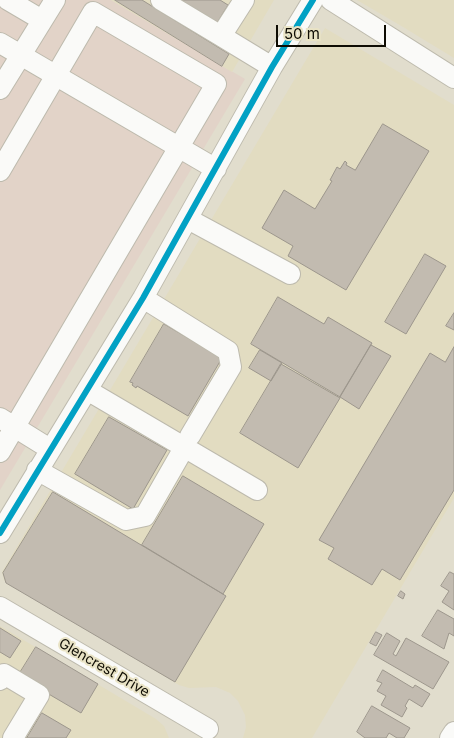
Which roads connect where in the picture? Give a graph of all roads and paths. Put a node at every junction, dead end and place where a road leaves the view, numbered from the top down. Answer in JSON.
{"nodes":[{"id":1,"x":8,"y":0,"type":"edge"},
{"id":2,"x":55,"y":0,"type":"edge"},
{"id":3,"x":161,"y":0,"type":"edge"},
{"id":4,"x":244,"y":0,"type":"edge"},
{"id":5,"x":331,"y":0,"type":"edge"},
{"id":6,"x":303,"y":3,"type":"edge"},
{"id":7,"x":42,"y":20,"type":"junction"},
{"id":8,"x":221,"y":36,"type":"junction"},
{"id":9,"x":0,"y":43,"type":"edge"},
{"id":10,"x":20,"y":55,"type":"junction"},
{"id":11,"x":272,"y":67,"type":"junction"},
{"id":12,"x":56,"y":76,"type":"junction"},
{"id":13,"x":454,"y":78,"type":"edge"},
{"id":14,"x":0,"y":89,"type":"edge"},
{"id":15,"x":179,"y":148,"type":"junction"},
{"id":16,"x":216,"y":169,"type":"junction"},
{"id":17,"x":0,"y":172,"type":"edge"},
{"id":18,"x":188,"y":219,"type":"junction"},
{"id":19,"x":290,"y":274,"type":"dead end"},
{"id":20,"x":144,"y":298,"type":"junction"},
{"id":21,"x":87,"y":390,"type":"junction"},
{"id":22,"x":8,"y":422,"type":"edge"},
{"id":23,"x":187,"y":442,"type":"junction"},
{"id":24,"x":50,"y":449,"type":"junction"},
{"id":25,"x":0,"y":452,"type":"edge"},
{"id":26,"x":37,"y":470,"type":"junction"},
{"id":27,"x":257,"y":490,"type":"dead end"},
{"id":28,"x":0,"y":533,"type":"edge"},
{"id":29,"x":0,"y":607,"type":"edge"},
{"id":30,"x":1,"y":675,"type":"edge"},
{"id":31,"x":208,"y":729,"type":"dead end"},
{"id":32,"x":454,"y":732,"type":"edge"},
{"id":33,"x":13,"y":738,"type":"edge"},
{"id":34,"x":450,"y":738,"type":"edge"}],
"edges":[{"from":1,"to":7,"type":"street"},
{"from":2,"to":7,"type":"street"},
{"from":3,"to":8,"type":"street"},
{"from":4,"to":8,"type":"street"},
{"from":5,"to":13,"type":"street"},
{"from":6,"to":11,"type":"street"},
{"from":7,"to":10,"type":"street"},
{"from":8,"to":11,"type":"street"},
{"from":9,"to":10,"type":"street"},
{"from":10,"to":12,"type":"street"},
{"from":10,"to":14,"type":"street"},
{"from":11,"to":16,"type":"street"},
{"from":12,"to":15,"type":"street"},
{"from":12,"to":15,"type":"street"},
{"from":12,"to":17,"type":"street"},
{"from":15,"to":16,"type":"street"},
{"from":15,"to":22,"type":"street"},
{"from":16,"to":18,"type":"street"},
{"from":18,"to":19,"type":"street"},
{"from":18,"to":20,"type":"street"},
{"from":20,"to":21,"type":"street"},
{"from":20,"to":23,"type":"street"},
{"from":21,"to":23,"type":"street"},
{"from":21,"to":24,"type":"street"},
{"from":22,"to":24,"type":"street"},
{"from":22,"to":25,"type":"street"},
{"from":23,"to":26,"type":"street"},
{"from":23,"to":27,"type":"street"},
{"from":24,"to":26,"type":"street"},
{"from":26,"to":28,"type":"street"},
{"from":29,"to":31,"type":"street","name":"Glencrest Drive"},
{"from":30,"to":33,"type":"street"},
{"from":32,"to":34,"type":"street"}]}
